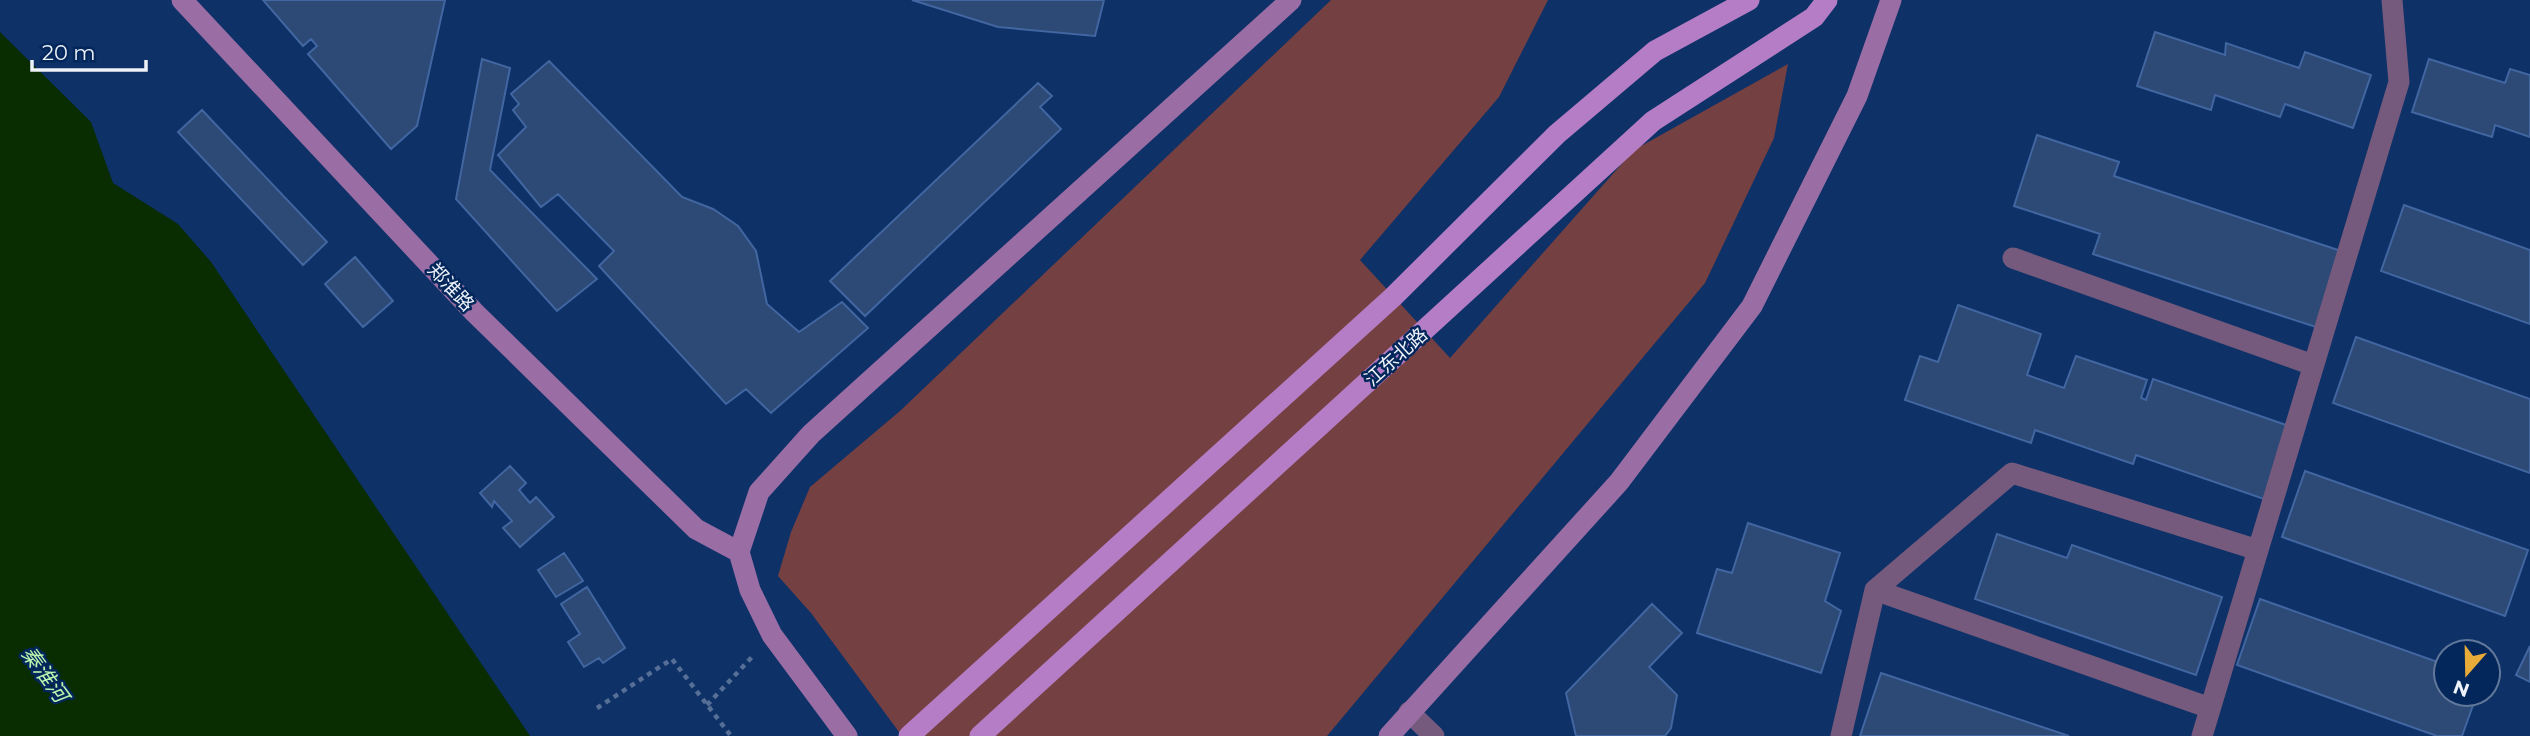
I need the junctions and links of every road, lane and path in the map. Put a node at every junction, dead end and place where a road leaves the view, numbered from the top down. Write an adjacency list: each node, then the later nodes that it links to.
1 (183, 0): 10 (main road, 郑淮路)
2 (1291, 0): 10 (main road)
3 (1749, 0): 19 (main road)
4 (1827, 0): 20 (main road, 江东北路)
5 (1891, 0): 16 (main road)
6 (2392, 0): 8 (street)
7 (2013, 258): 8 (street)
8 (2313, 365): 9 (street)
9 (2258, 550): 11 (street); 15 (street)
10 (739, 552): 12 (main road)
11 (1875, 590): 15 (street); 23 (street)
12 (772, 635): 13 (path); 18 (main road)
13 (708, 705): 14 (path); 17 (path)
14 (597, 708)
15 (2210, 708): 24 (street)
16 (1409, 712): 21 (main road); 22 (street)
17 (731, 736)
18 (847, 736)
19 (909, 736)
20 (980, 736)
21 (1389, 736)
22 (1434, 736)
23 (1841, 736)
24 (2202, 736)

